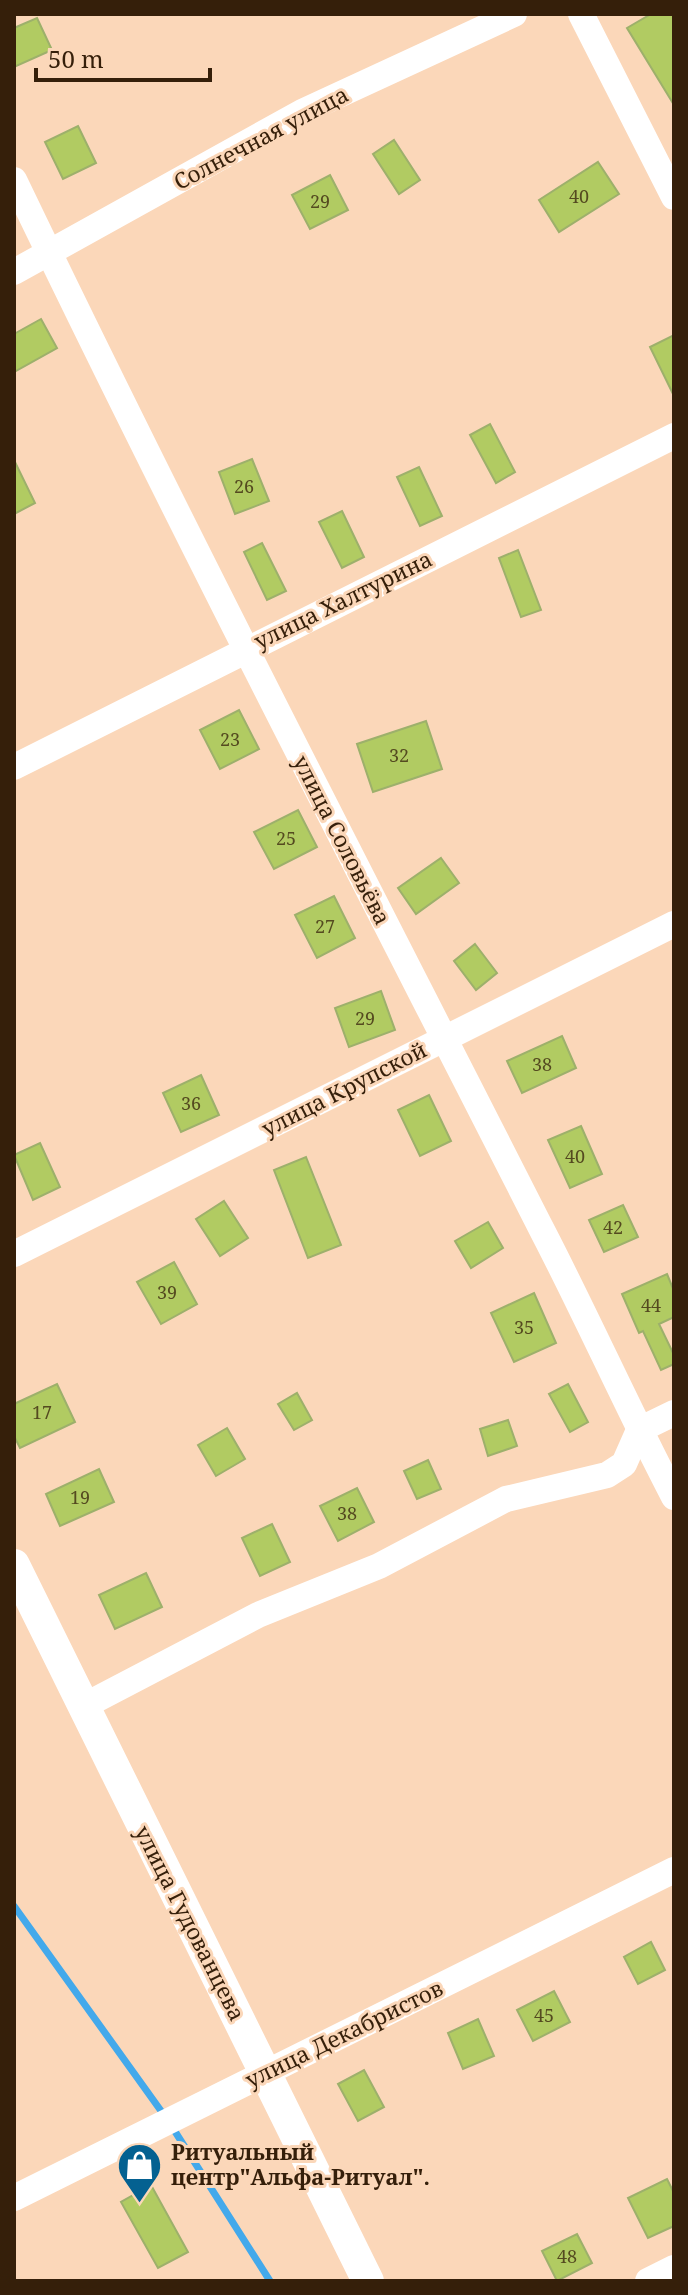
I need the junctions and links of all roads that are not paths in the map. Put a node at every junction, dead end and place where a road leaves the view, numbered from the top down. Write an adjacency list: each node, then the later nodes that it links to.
1 (514, 14): 5 (street, Солнечная улица)
2 (581, 14): 4 (street)
3 (14, 180): 5 (street, улица Соловьёва)
4 (674, 197)
5 (50, 254): 6 (street, Солнечная улица); 8 (street, улица Соловьёва)
6 (14, 272)
7 (674, 436): 8 (street, улица Халтурина)
8 (246, 649): 9 (street, улица Халтурина); 11 (street, улица Соловьёва)
9 (14, 767)
10 (674, 924): 11 (street, улица Крупской)
11 (443, 1040): 12 (street, улица Крупской); 14 (street, улица Соловьёва)
12 (14, 1254)
13 (674, 1413): 14 (street)
14 (639, 1430): 15 (street, улица Соловьёва); 17 (street)
15 (674, 1497)
16 (14, 1565): 17 (street, улица Гудованцева)
17 (82, 1707): 19 (street, улица Гудованцева)
18 (674, 1870): 19 (street, улица Декабристов)
19 (265, 2073): 20 (street, улица Декабристов); 22 (street, улица Гудованцева)
20 (14, 2198)
21 (674, 2268): 23 (street)
22 (368, 2281)
23 (648, 2281)

